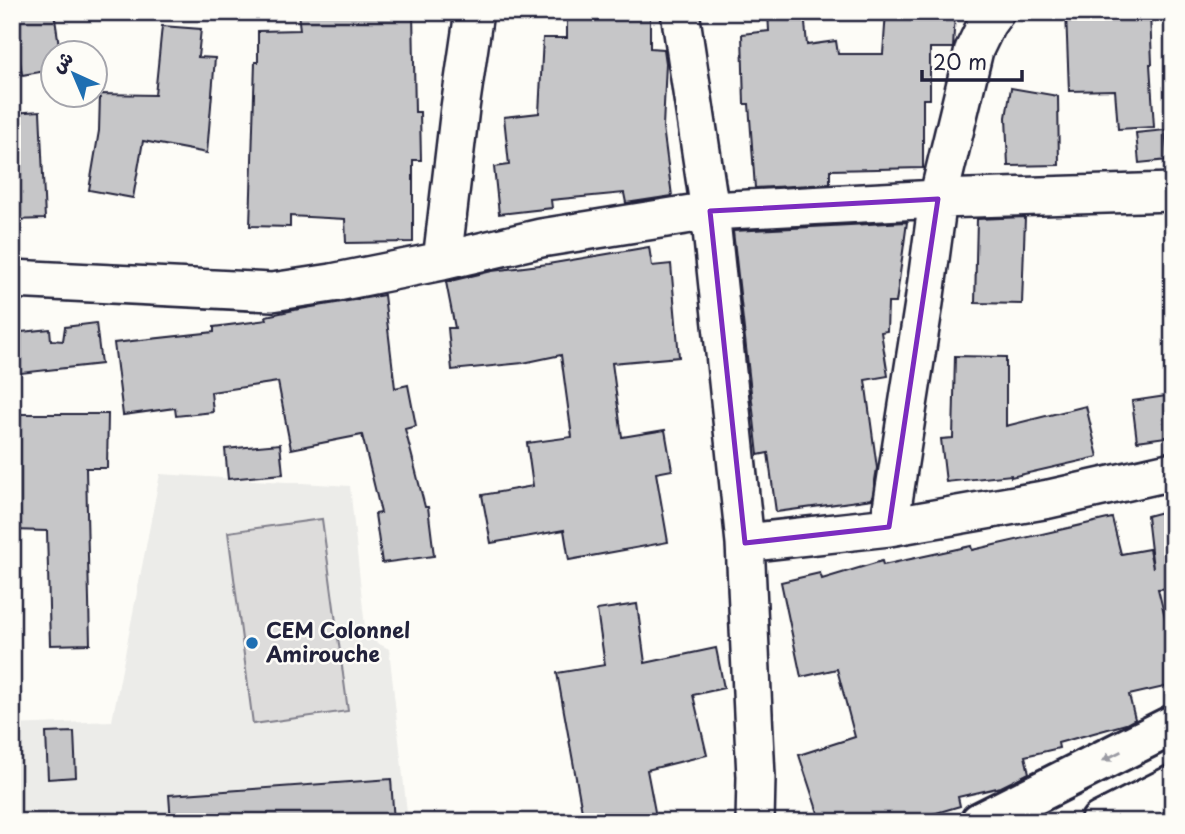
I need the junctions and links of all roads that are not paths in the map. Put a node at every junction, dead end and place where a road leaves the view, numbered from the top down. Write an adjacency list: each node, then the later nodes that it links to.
1 (474, 12): 7 (street)
2 (680, 12): 6 (street)
3 (995, 12): 5 (street)
4 (1173, 192): 5 (street)
5 (938, 199): 6 (street); 10 (street)
6 (710, 212): 7 (street); 11 (street)
7 (442, 261): 8 (street)
8 (12, 279)
9 (1173, 471): 10 (street)
10 (889, 527): 11 (street)
11 (746, 543): 14 (street)
12 (1173, 725): 15 (main road, one-way to 15)
13 (1173, 785): 16 (main road)
14 (755, 822)
15 (980, 822)
16 (1100, 822)

